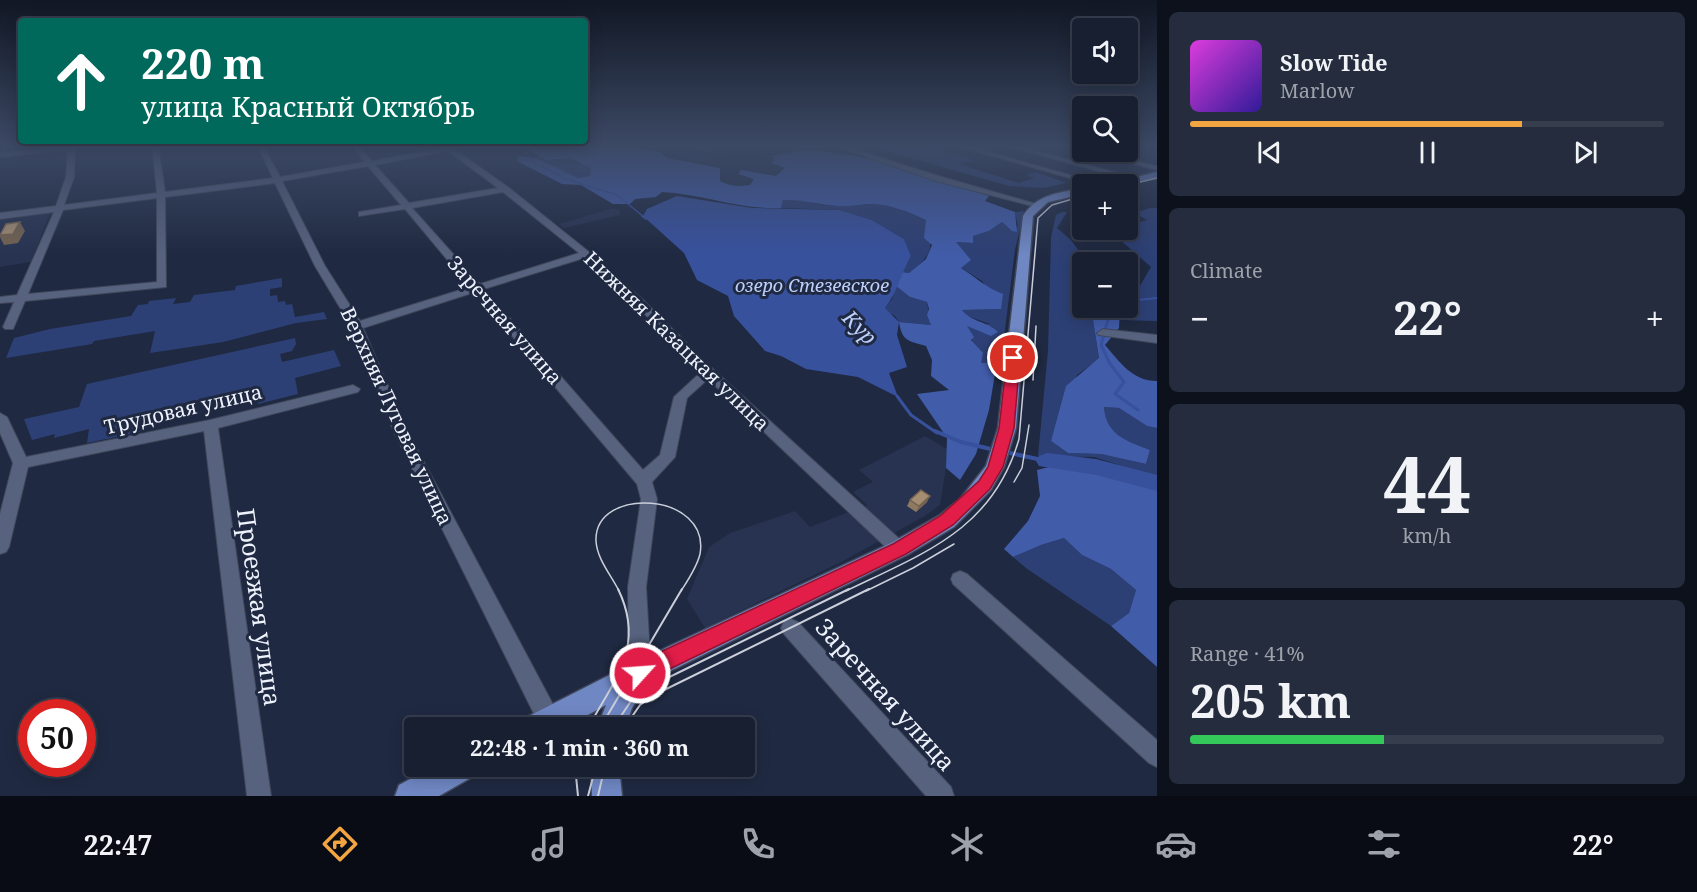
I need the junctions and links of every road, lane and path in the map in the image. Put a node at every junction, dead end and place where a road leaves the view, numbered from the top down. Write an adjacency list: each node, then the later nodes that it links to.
1 (68, 182): 13 (street)
2 (160, 182): 10 (street)
3 (260, 182): 10 (street)
4 (278, 182): 20 (street, Верхняя Луговая улица)
5 (387, 182): 12 (street, Заречная улица)
6 (496, 182): 8 (street, Нижняя Казацкая улица)
7 (951, 182): 11 (street)
8 (505, 189): 12 (street); 16 (street, Нижняя Казацкая улица)
9 (1072, 193): 11 (main road)
10 (161, 195): 13 (street); 18 (street)
11 (1036, 205): 31 (main road)
12 (407, 206): 14 (street); 17 (street, Заречная улица)
13 (58, 208): 15 (street); 18 (street)
14 (362, 214)
15 (0, 216)
16 (586, 254): 17 (street); 24 (street, Нижняя Казацкая улица)
17 (479, 289): 20 (street); 29 (street, Заречная улица)
18 (21, 298): 19 (street); 21 (street)
19 (0, 300)
20 (357, 326): 35 (street, Верхняя Луговая улица)
21 (9, 327)
22 (1103, 333): 23 (street)
23 (1157, 339)
24 (708, 372): 29 (street); 31 (street, Нижняя Казацкая улица)
25 (353, 389): 27 (street, Трудовая улица)
26 (0, 417): 28 (street)
27 (210, 424): 28 (street, Трудовая улица); 41 (street, Проезжая улица)
28 (21, 463): 30 (street)
29 (646, 490): 34 (street)
30 (0, 547)
31 (900, 549): 34 (main road)
32 (960, 579): 38 (street)
33 (791, 628): 44 (street, Заречная улица)
34 (640, 673): 36 (main road); 37 (main road)
35 (539, 717)
36 (555, 717)
37 (615, 717)
38 (1157, 755)
39 (444, 777): 42 (main road)
40 (606, 777): 43 (main road)
41 (259, 796)
42 (410, 796)
43 (607, 796)
44 (942, 796)

